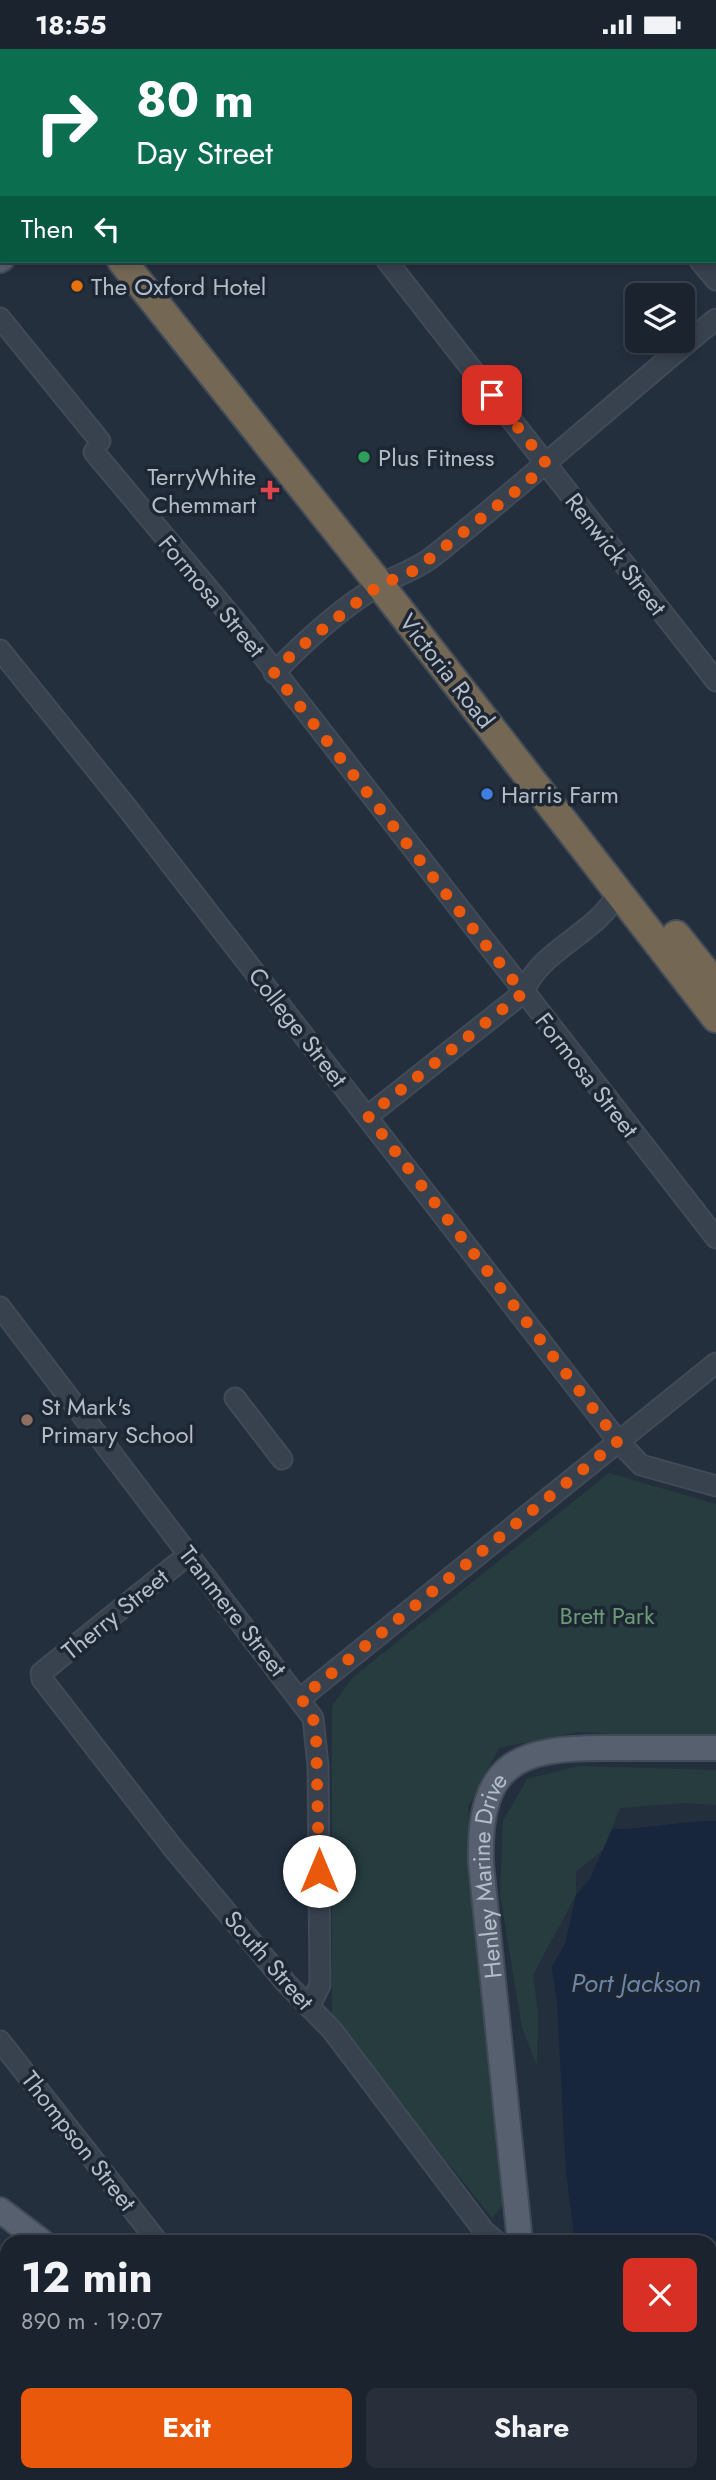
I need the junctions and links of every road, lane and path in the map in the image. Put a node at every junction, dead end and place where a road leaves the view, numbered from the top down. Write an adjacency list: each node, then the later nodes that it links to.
1 (124, 263): 9 (highway, Victoria Road)
2 (147, 263): 9 (highway, Victoria Road)
3 (389, 263): 8 (street, Renwick Street)
4 (702, 263): 5 (street)
5 (716, 280)
6 (0, 318): 11 (street, Formosa Street)
7 (716, 320): 8 (street)
8 (545, 462): 9 (street); 12 (street, Renwick Street)
9 (388, 581): 11 (street); 13 (highway, Victoria Road); 14 (highway, Victoria Road)
10 (0, 650): 17 (street, College Street)
11 (274, 673): 15 (street, Formosa Street)
12 (716, 681)
13 (619, 891): 15 (street); 16 (highway, Victoria Road)
14 (716, 985)
15 (523, 993): 17 (street); 18 (street, Formosa Street)
16 (716, 1018)
17 (368, 1116): 22 (street, College Street)
18 (716, 1238)
19 (0, 1307): 25 (street, Tranmere Street)
20 (716, 1363): 22 (street)
21 (235, 1398): 23 (street)
22 (618, 1441): 24 (street, College Street); 27 (street)
23 (282, 1459)
24 (716, 1486)
25 (188, 1555): 26 (street, Therry Street); 27 (street, Tranmere Street)
26 (41, 1676): 29 (street, South Street)
27 (301, 1698): 29 (street, Tranmere Street)
28 (716, 1748): 35 (main road, Henley Marine Drive)
29 (309, 2007): 34 (street, South Street)
30 (0, 2041): 33 (street, Thompson Street)
31 (0, 2210): 32 (main road)
32 (33, 2235)
33 (152, 2235)
34 (489, 2235)
35 (519, 2235)

